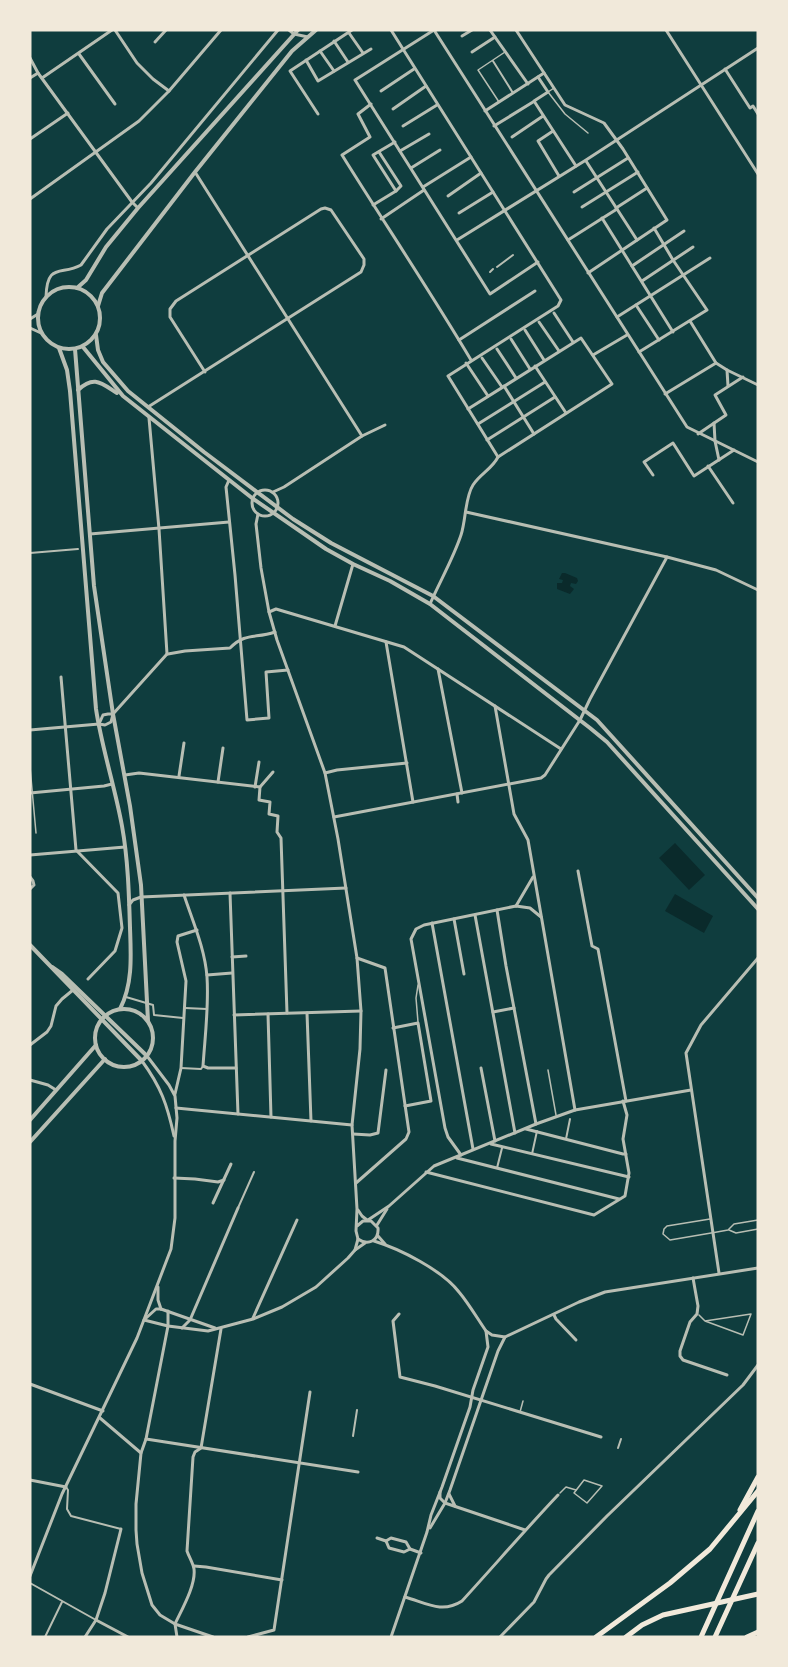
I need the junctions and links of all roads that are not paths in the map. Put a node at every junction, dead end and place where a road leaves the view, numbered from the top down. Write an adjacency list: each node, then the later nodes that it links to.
1 (113, 30): 27 (street); 44 (street)
2 (166, 30): 19 (street)
3 (220, 30): 44 (street)
4 (278, 30): 92 (street)
5 (289, 30): 14 (street)
6 (316, 30): 16 (street)
7 (391, 30): 23 (street)
8 (434, 30): 23 (street); 54 (street)
9 (472, 30): 15 (street)
10 (490, 30): 17 (street)
11 (516, 30): 36 (street)
12 (666, 30): 42 (street)
13 (350, 31): 18 (street); 26 (street)
14 (296, 32): 16 (street); 95 (street)
15 (462, 36)
16 (308, 37): 77 (street)
17 (495, 37): 24 (street); 25 (street)
18 (334, 41): 22 (street); 31 (street)
19 (155, 42)
20 (758, 48): 33 (street)
21 (370, 49): 26 (street)
22 (320, 51): 29 (street); 34 (street)
23 (403, 51): 32 (street); 51 (street)
24 (472, 52)
25 (506, 52): 30 (lane); 40 (street)
26 (363, 53): 31 (street)
27 (79, 54): 39 (street); 50 (street)
28 (30, 58): 35 (street)
29 (306, 60): 34 (street); 56 (street)
30 (493, 61): 47 (street); 49 (lane)
31 (348, 62): 34 (street)
32 (414, 69): 41 (street); 45 (street)
33 (725, 69): 42 (street); 57 (street)
34 (334, 70)
35 (38, 73): 38 (street); 39 (street)
36 (544, 73): 37 (street); 43 (street)
37 (538, 77): 40 (street); 46 (street)
38 (30, 78)
39 (42, 78): 55 (street)
40 (528, 84): 47 (street)
41 (426, 86): 52 (street); 53 (street)
42 (701, 86): 66 (street); 80 (street)
43 (554, 88): 46 (lane); 66 (street)
44 (169, 91): 70 (street)
45 (381, 91)
46 (548, 92): 48 (street); 62 (lane)
47 (513, 93): 49 (street)
48 (534, 101): 58 (street); 60 (street)
49 (499, 102): 54 (street)
50 (115, 104)
51 (371, 104): 67 (street); 93 (street)
52 (437, 105): 59 (street); 72 (street)
53 (393, 109)
54 (485, 111): 60 (street)
55 (68, 113): 65 (street); 70 (street)
56 (318, 114)
57 (758, 114)
58 (543, 116): 61 (street); 64 (street)
59 (403, 126)
60 (494, 126): 86 (street)
61 (553, 131): 75 (street); 81 (street)
62 (588, 133)
63 (429, 134): 69 (street)
64 (512, 137)
65 (30, 139)
66 (617, 140): 73 (street); 74 (street)
67 (395, 142): 69 (street); 71 (street)
68 (440, 150): 76 (street)
69 (400, 151): 76 (street)
70 (95, 152): 91 (street); 92 (street)
71 (379, 152): 85 (street); 85 (street)
72 (471, 157): 79 (street); 83 (street)
73 (628, 158): 78 (street); 82 (street)
74 (586, 160): 75 (street); 82 (street)
75 (576, 166): 81 (street)
76 (411, 168): 83 (street)
77 (195, 172): 110 (street); 124 (street)
78 (638, 172): 84 (street); 89 (street)
79 (481, 173): 87 (street); 90 (street)
80 (758, 174)
81 (559, 176): 86 (street)
82 (597, 178): 88 (street); 89 (street)
83 (424, 188): 100 (street); 103 (street)
84 (647, 188): 96 (street); 101 (street)
85 (396, 190): 93 (street)
86 (535, 191): 97 (street); 104 (street)
87 (493, 192): 97 (street); 98 (street)
88 (574, 192)
89 (606, 193): 94 (street); 96 (street)
90 (448, 196)
91 (30, 199)
92 (132, 202): 95 (street); 122 (street)
93 (373, 205): 100 (street)
94 (582, 207)
95 (138, 208): 119 (street)
96 (616, 208): 99 (street); 105 (street)
97 (505, 210): 103 (street); 113 (street)
98 (459, 213)
99 (602, 218): 104 (street); 108 (street)
100 (381, 219): 139 (street)
101 (654, 228): 105 (street); 106 (street)
102 (684, 231): 106 (street)
103 (456, 240): 113 (street)
104 (568, 240): 116 (street)
105 (637, 240): 108 (street)
106 (664, 244): 112 (street); 114 (street)
107 (693, 247): 112 (street)
108 (622, 249): 114 (street); 116 (street)
109 (513, 255): 115 (street)
110 (247, 256): 128 (street); 128 (street); 157 (street)
111 (710, 258): 117 (street)
112 (674, 260): 117 (street); 118 (street)
113 (538, 262): 150 (street)
114 (632, 266): 118 (street)
115 (493, 269)
116 (588, 273): 127 (street)
117 (684, 275): 121 (street); 130 (street)
118 (642, 280): 121 (street)
119 (77, 288): 122 (street); 124 (street)
120 (535, 291): 139 (street)
121 (651, 295): 123 (street); 134 (street)
122 (46, 297): 126 (street)
123 (636, 304): 127 (street); 140 (street)
124 (98, 306): 137 (street)
125 (554, 313): 141 (street)
126 (38, 314): 129 (street); 135 (street)
127 (616, 317): 136 (street)
128 (287, 318): 157 (street); 180 (street)
129 (30, 319)
130 (690, 321): 134 (street); 153 (street)
131 (540, 322): 146 (street)
132 (30, 328): 135 (street)
133 (525, 330): 151 (street)
134 (673, 332): 140 (street)
135 (41, 333): 143 (street)
136 (628, 334): 147 (street); 148 (street)
137 (96, 335): 142 (street); 170 (street)
138 (511, 339): 155 (street)
139 (459, 340): 150 (street)
140 (659, 340): 147 (street)
141 (573, 342): 146 (street); 148 (street)
142 (83, 347): 144 (street); 166 (street)
143 (59, 348): 144 (street); 221 (street)
144 (75, 349): 164 (street)
145 (497, 349): 159 (street)
146 (559, 351): 151 (street)
147 (639, 352): 165 (street)
148 (593, 355): 172 (street)
149 (482, 358): 163 (street)
150 (471, 360): 152 (street)
151 (544, 360): 154 (street)
152 (466, 363): 167 (street); 171 (street)
153 (716, 363): 156 (street); 165 (street)
154 (535, 366): 155 (street); 160 (street)
155 (530, 369): 159 (street)
156 (727, 370): 158 (street); 162 (street)
157 (205, 372): 170 (street)
158 (743, 377): 161 (street); 162 (street)
159 (516, 378): 163 (street)
160 (545, 382): 168 (street); 169 (street)
161 (758, 385)
162 (728, 386): 175 (street)
163 (503, 387): 167 (street); 169 (street)
164 (78, 390): 166 (street); 200 (street)
165 (665, 394): 179 (street)
166 (123, 396): 174 (street)
167 (488, 396): 171 (street)
168 (555, 397): 172 (street); 173 (street)
169 (514, 402): 173 (street); 176 (street)
170 (147, 408): 190 (street)
171 (468, 409): 176 (street)
172 (566, 413): 178 (street)
173 (523, 417): 178 (street); 181 (street)
174 (149, 418): 189 (street); 199 (street)
175 (714, 423): 179 (street); 182 (street)
176 (478, 424): 181 (street)
177 (385, 425): 180 (street)
178 (534, 434): 184 (street)
179 (698, 434): 182 (street)
180 (362, 436): 191 (street)
181 (487, 440): 184 (street)
182 (715, 441): 183 (street); 185 (street)
183 (734, 450): 185 (street); 186 (street)
184 (498, 457): 196 (street)
185 (719, 460): 187 (street)
186 (758, 462)
187 (708, 466): 188 (street); 193 (street)
188 (653, 475)
189 (229, 480): 192 (street); 198 (street)
190 (257, 492): 191 (street); 192 (street); 194 (street)
191 (273, 492): 194 (street)
192 (252, 498): 195 (street); 197 (street)
193 (734, 503)
194 (277, 507): 195 (street); 206 (street)
195 (273, 513): 197 (street); 204 (street)
196 (466, 513): 203 (street); 206 (street)
197 (258, 514): 208 (street)
198 (229, 522): 199 (street); 211 (street)
199 (159, 529): 200 (street); 213 (street)
200 (90, 534): 219 (street)
201 (78, 549): 202 (street)
202 (30, 553)
203 (667, 557): 205 (street); 218 (street)
204 (353, 564): 207 (street); 209 (street)
205 (758, 590)
206 (433, 596): 207 (street); 218 (street)
207 (430, 604): 220 (street)
208 (269, 612): 209 (street); 210 (street)
209 (335, 626): 212 (street)
210 (275, 632): 211 (street); 215 (street)
211 (240, 638): 213 (street); 215 (street)
212 (386, 642): 214 (street); 228 (street)
213 (167, 654): 219 (street)
214 (438, 669): 217 (street); 241 (street)
215 (288, 670): 231 (street)
216 (61, 676): 222 (street)
217 (495, 706): 226 (street); 236 (street)
218 (585, 711): 220 (street); 258 (street)
219 (113, 714): 221 (street); 221 (street); 232 (street)
220 (580, 720): 226 (street); 261 (street)
221 (99, 724): 222 (street); 235 (street)
222 (66, 728): 223 (street); 239 (street)
223 (30, 730)
224 (184, 742): 233 (street)
225 (223, 748): 234 (street)
226 (561, 749): 236 (street)
227 (259, 762): 237 (street)
228 (407, 763): 231 (street); 242 (street)
229 (30, 767): 240 (lane)
230 (273, 772): 238 (street)
231 (325, 773): 244 (street)
232 (125, 775): 233 (street); 257 (street)
233 (179, 777): 234 (street)
234 (218, 782): 237 (street)
235 (112, 784): 239 (street); 246 (street)
236 (508, 785): 241 (street); 250 (street)
237 (255, 787): 238 (street)
238 (260, 787): 254 (street)
239 (70, 789): 240 (street); 247 (street)
240 (31, 793): 245 (lane)
241 (460, 794): 242 (street); 243 (street)
242 (413, 802): 244 (street)
243 (458, 802)
244 (334, 817): 252 (street)
245 (36, 833)
246 (125, 847): 247 (street); 259 (street)
247 (76, 850): 248 (street); 268 (street)
248 (30, 855)
249 (578, 871): 315 (street)
250 (534, 875): 260 (street); 264 (street)
251 (30, 877): 253 (street)
252 (346, 888): 254 (street); 273 (street)
253 (30, 889)
254 (283, 891): 255 (street); 291 (street)
255 (230, 893): 256 (street); 272 (street)
256 (184, 896): 257 (street); 267 (street)
257 (141, 897): 259 (street); 283 (street)
258 (758, 898)
259 (129, 905): 269 (street)
260 (516, 906): 262 (street); 264 (street)
261 (758, 909)
262 (497, 910): 263 (street); 285 (street)
263 (475, 915): 265 (street); 290 (street)
264 (542, 918): 318 (street)
265 (454, 919): 266 (street); 277 (street)
266 (432, 923): 280 (street); 337 (street)
267 (197, 930): 278 (street); 284 (street)
268 (121, 932): 269 (street); 279 (street)
269 (131, 935): 282 (street)
270 (30, 945): 275 (street)
271 (246, 956): 272 (street)
272 (232, 957): 276 (street)
273 (357, 958): 288 (street); 299 (street)
274 (758, 958): 313 (street)
275 (52, 967): 281 (street); 294 (street)
276 (233, 973): 278 (street); 293 (street)
277 (464, 974)
278 (207, 975): 287 (street)
279 (88, 979)
280 (419, 981): 298 (lane); 340 (street)
281 (72, 990): 296 (street); 300 (street)
282 (126, 997): 283 (street); 286 (street)
283 (147, 1004): 295 (street); 297 (street)
284 (184, 1008): 287 (street); 295 (street)
285 (514, 1008): 290 (street); 325 (street)
286 (120, 1009): 294 (street); 297 (street)
287 (207, 1009): 305 (street)
288 (361, 1011): 289 (street); 326 (street)
289 (307, 1012): 291 (street); 324 (street)
290 (493, 1012): 329 (street)
291 (287, 1013): 292 (street)
292 (268, 1014): 293 (street); 321 (street)
293 (234, 1015): 307 (street)
294 (106, 1016): 296 (street); 302 (street)
295 (183, 1018): 306 (street)
296 (102, 1020): 301 (street); 304 (street)
297 (148, 1021): 302 (street)
298 (418, 1023): 299 (street); 316 (street)
299 (393, 1028): 316 (street)
300 (30, 1045)
301 (96, 1045): 303 (street); 312 (street)
302 (147, 1056): 304 (street); 314 (street)
303 (105, 1059): 304 (street); 334 (street)
304 (142, 1061): 332 (street)
305 (203, 1066): 306 (street); 307 (street)
306 (181, 1068): 314 (street)
307 (236, 1068): 319 (street)
308 (480, 1068): 333 (street)
309 (386, 1070): 330 (street)
310 (548, 1070): 320 (lane)
311 (30, 1080): 312 (street)
312 (56, 1090): 323 (street)
313 (691, 1090): 315 (street); 357 (street)
314 (175, 1096): 317 (street)
315 (624, 1101): 318 (street); 339 (street)
316 (405, 1106): 349 (street)
317 (176, 1108): 319 (street); 332 (street)
318 (575, 1110): 320 (street)
319 (238, 1114): 321 (street)
320 (556, 1116): 325 (street)
321 (271, 1117): 324 (street)
322 (570, 1119): 331 (street)
323 (30, 1120)
324 (311, 1121): 326 (street)
325 (536, 1124): 327 (street)
326 (352, 1125): 330 (street)
327 (526, 1129): 328 (street); 329 (street)
328 (537, 1131): 331 (street); 338 (street)
329 (515, 1133): 333 (street)
330 (353, 1134): 349 (street)
331 (566, 1139): 339 (street)
332 (175, 1141): 346 (street)
333 (495, 1141): 335 (street)
334 (30, 1142)
335 (490, 1143): 336 (street); 337 (street)
336 (502, 1146): 338 (street); 343 (street)
337 (474, 1150): 340 (street)
338 (532, 1154): 347 (street)
339 (626, 1154): 347 (street)
340 (461, 1155): 341 (street)
341 (455, 1157): 343 (street); 345 (street)
342 (231, 1164): 348 (street)
343 (497, 1168): 350 (street)
344 (255, 1172): 355 (street)
345 (426, 1172): 353 (street); 354 (street)
346 (174, 1178): 348 (street); 375 (street)
347 (629, 1178): 351 (street)
348 (224, 1180): 352 (street)
349 (356, 1183): 356 (street)
350 (612, 1197): 351 (street); 353 (street)
351 (620, 1199): 353 (street)
352 (213, 1203)
353 (614, 1203)
354 (389, 1206): 359 (street); 361 (street)
355 (238, 1208): 383 (street)
356 (357, 1209): 359 (street); 362 (street)
357 (711, 1218): 365 (street); 365 (lane)
358 (297, 1220): 381 (street)
359 (367, 1220): 361 (street); 362 (street)
360 (758, 1220): 363 (lane)
361 (376, 1225): 366 (street)
362 (357, 1226): 367 (street)
363 (728, 1230): 364 (lane); 365 (lane)
364 (758, 1230)
365 (713, 1233): 373 (street)
366 (378, 1236): 368 (street); 370 (street)
367 (358, 1239): 369 (street); 371 (street)
368 (373, 1241): 369 (street); 370 (street)
369 (365, 1242): 371 (street)
370 (385, 1244): 388 (street)
371 (355, 1250): 381 (street)
372 (758, 1268): 373 (street)
373 (719, 1273): 374 (street)
374 (693, 1278): 379 (street); 380 (street)
375 (158, 1285): 376 (street); 382 (street)
376 (161, 1309): 377 (street); 382 (street)
377 (168, 1311): 383 (street); 385 (street)
378 (399, 1314): 395 (street)
379 (697, 1314): 384 (lane); 392 (street)
380 (554, 1315): 389 (street); 390 (street)
381 (253, 1319): 387 (street)
382 (144, 1320): 385 (street); 398 (street)
383 (190, 1320): 386 (street); 387 (street)
384 (705, 1321): 384 (lane)
385 (168, 1326): 386 (street); 404 (street)
386 (182, 1328): 387 (street)
387 (219, 1329): 406 (street)
388 (486, 1331): 389 (street); 395 (street)
389 (505, 1337): 396 (street)
390 (576, 1340)
391 (758, 1365): 448 (street)
392 (727, 1374)
393 (30, 1384): 398 (street)
394 (310, 1392): 409 (street)
395 (471, 1398): 396 (street); 415 (street)
396 (481, 1401): 400 (street); 417 (street)
397 (523, 1401): 400 (lane)
398 (103, 1410): 401 (street)
399 (357, 1410): 402 (street)
400 (520, 1413): 403 (street)
401 (100, 1418): 408 (street); 413 (street)
402 (353, 1436)
403 (601, 1437)
404 (146, 1439): 406 (street); 408 (street)
405 (621, 1439): 407 (street)
406 (201, 1448): 409 (street); 431 (street)
407 (618, 1448)
408 (141, 1453): 439 (street)
409 (300, 1463): 410 (street); 433 (street)
410 (358, 1472)
411 (758, 1477): 422 (highway)
412 (30, 1480): 413 (street)
413 (66, 1486): 423 (street); 432 (street)
414 (576, 1490): 414 (lane); 418 (lane)
415 (440, 1491): 419 (street); 425 (street)
416 (758, 1491): 422 (highway)
417 (449, 1492): 419 (street); 420 (street)
418 (558, 1495): 424 (street)
419 (445, 1503): 420 (street); 425 (street)
420 (455, 1506): 424 (street)
421 (758, 1511): 451 (highway)
422 (732, 1524): 449 (highway)
423 (121, 1529): 438 (street)
424 (525, 1530): 436 (street)
425 (428, 1532): 430 (street)
426 (377, 1538): 427 (street)
427 (386, 1541): 429 (street); 429 (street)
428 (758, 1543): 452 (highway)
429 (410, 1549): 430 (street)
430 (421, 1553): 436 (street)
431 (194, 1566): 433 (street); 439 (street)
432 (30, 1576)
433 (282, 1580): 446 (street)
434 (30, 1583): 437 (street)
435 (758, 1594): 450 (highway)
436 (405, 1597): 447 (street)
437 (62, 1601): 438 (street); 441 (street)
438 (96, 1620): 442 (street); 443 (street)
439 (175, 1624): 444 (street); 445 (street)
440 (758, 1632): 453 (highway)
441 (45, 1637)
442 (85, 1637)
443 (128, 1637)
444 (177, 1637)
445 (213, 1637)
446 (248, 1637)
447 (391, 1637)
448 (500, 1637)
449 (597, 1637)
450 (626, 1637)
451 (700, 1637)
452 (715, 1637)
453 (747, 1637)

